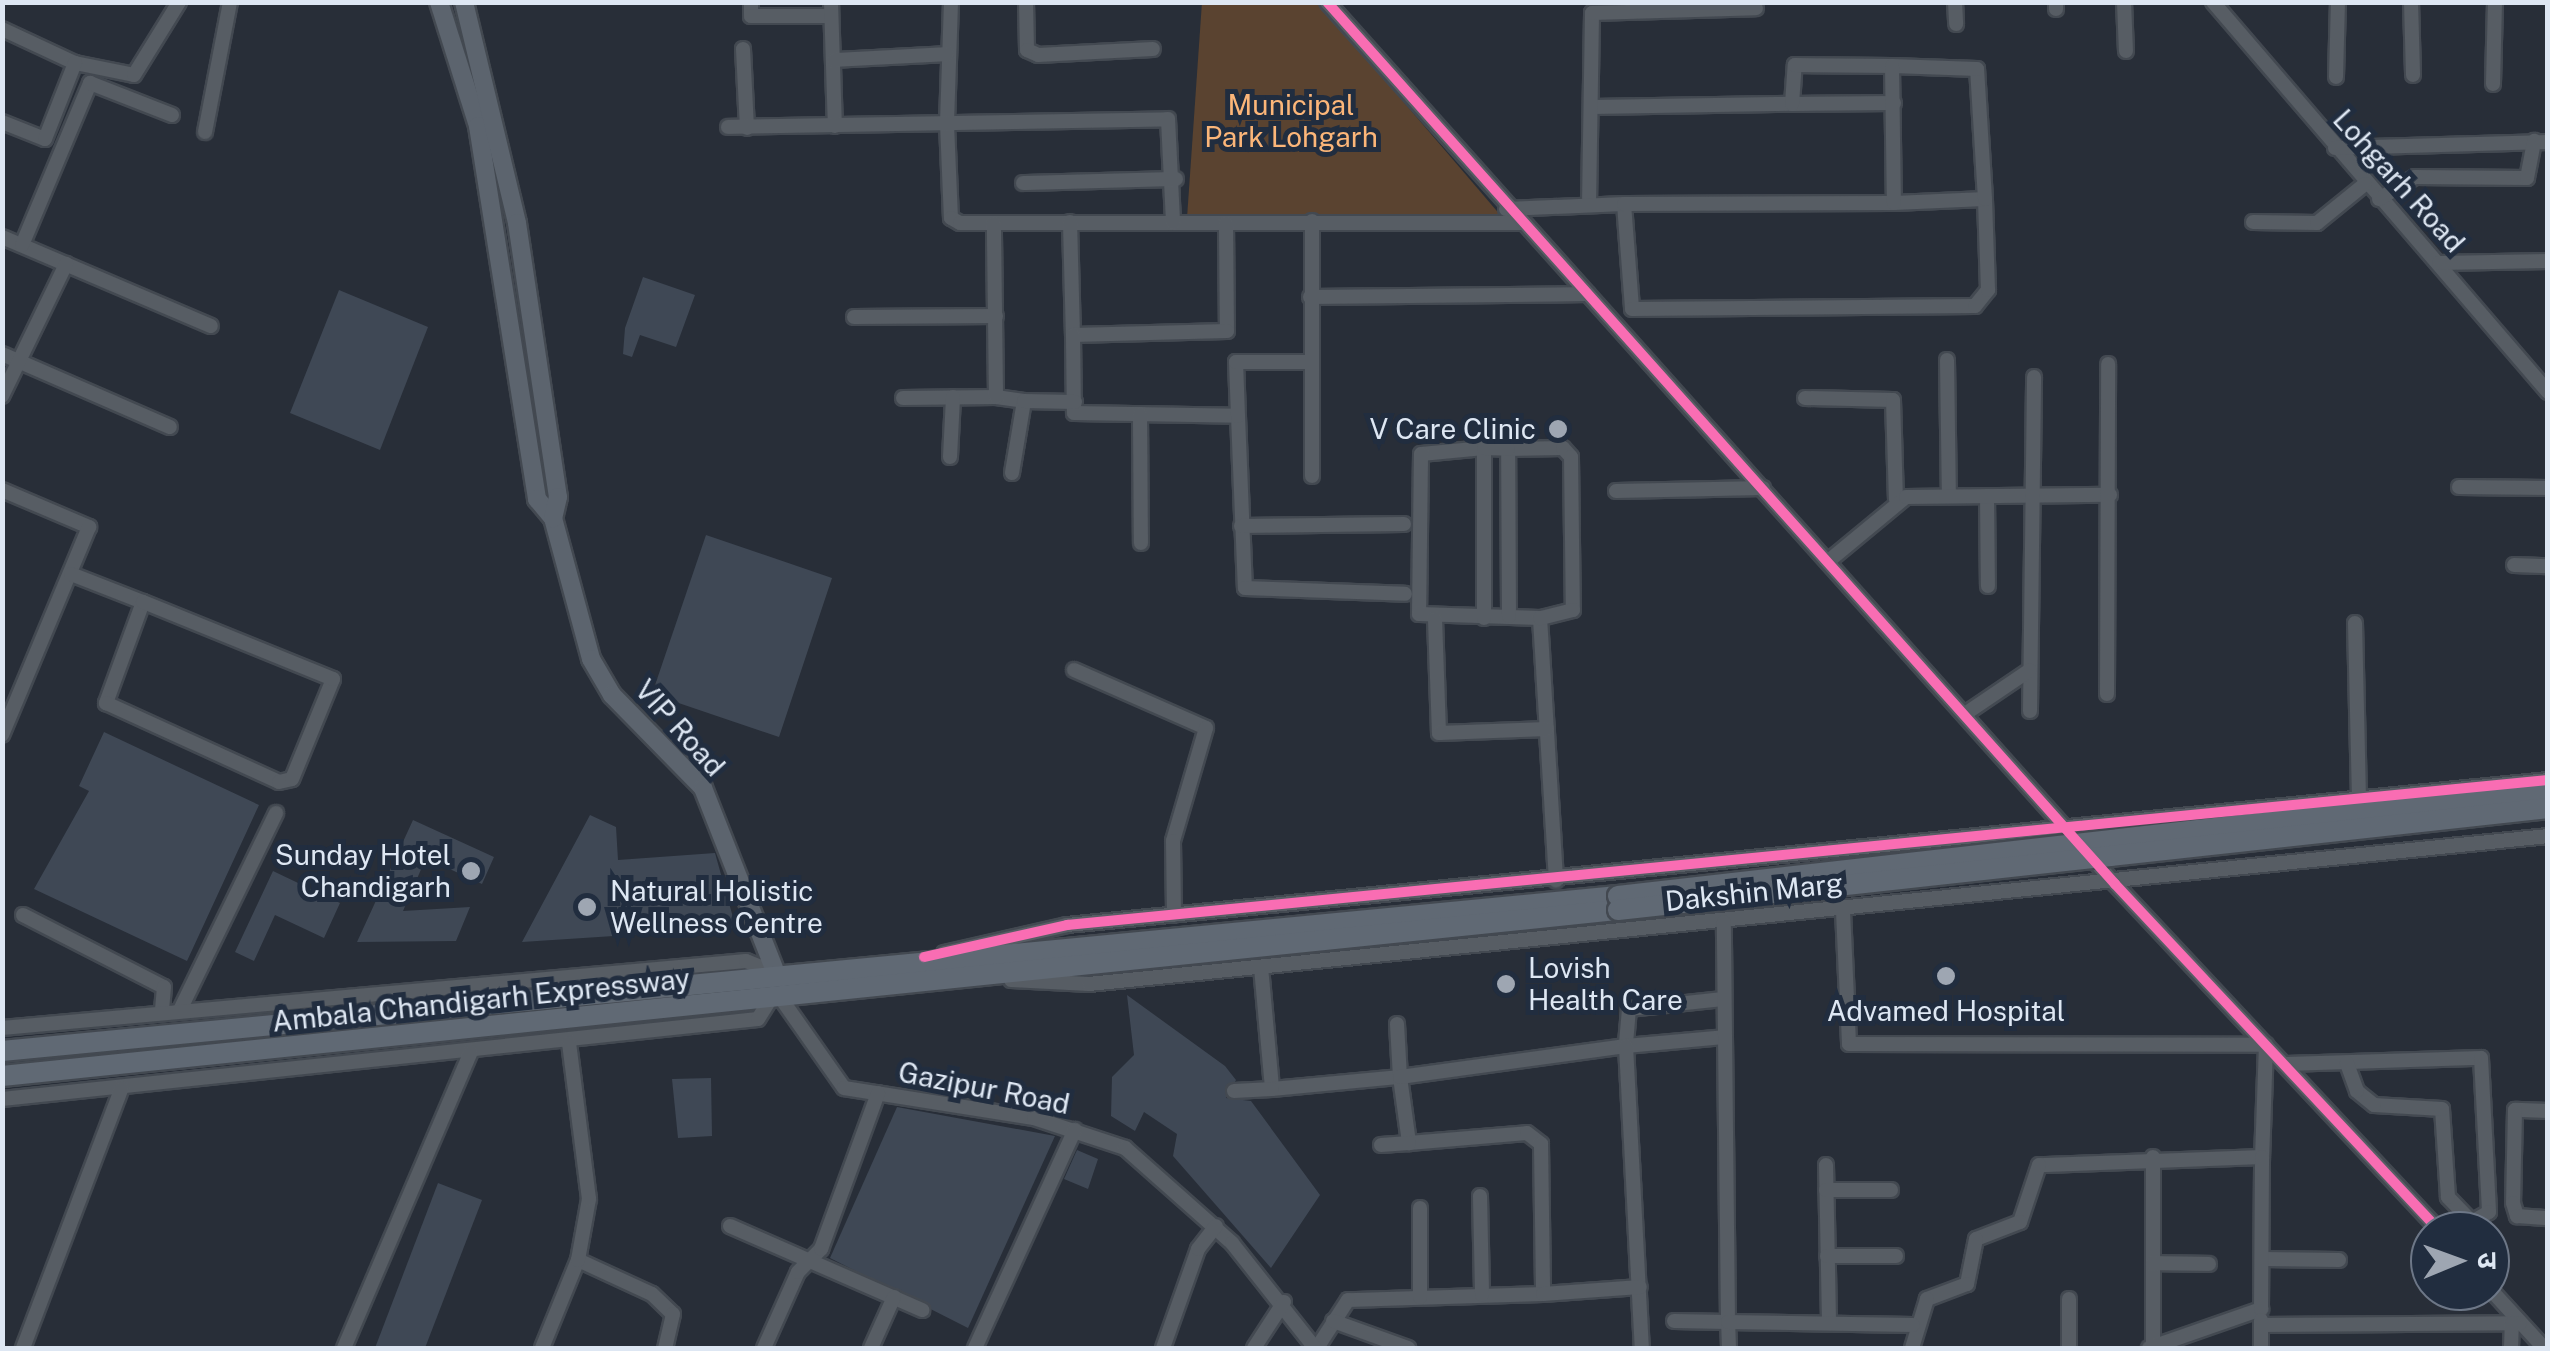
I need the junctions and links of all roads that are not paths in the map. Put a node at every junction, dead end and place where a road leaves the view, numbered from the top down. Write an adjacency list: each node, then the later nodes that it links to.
1 (179, 2): 24 (street)
2 (230, 2): 38 (street)
3 (439, 2): 99 (main road)
4 (464, 2): 99 (main road)
5 (751, 2): 16 (street)
6 (952, 2): 22 (street)
7 (1026, 2): 20 (street)
8 (1327, 2): 49 (street)
9 (1955, 2): 17 (street)
10 (2124, 2): 21 (street)
11 (2213, 2): 40 (street, Lohgarh Road)
12 (2338, 2): 27 (street)
13 (2411, 2): 26 (street)
14 (2495, 2): 28 (street)
15 (1756, 8): 31 (street)
16 (830, 9): 23 (street)
17 (1956, 24)
18 (2, 29): 24 (street)
19 (743, 48): 37 (street)
20 (1152, 49)
21 (2126, 51)
22 (947, 54): 23 (street); 34 (street)
23 (834, 60): 35 (street)
24 (76, 63): 33 (street)
25 (1892, 66): 29 (street); 30 (street); 44 (street)
26 (2413, 75)
27 (2336, 77)
28 (2493, 84)
29 (1894, 103): 30 (street); 46 (street)
30 (1792, 104): 31 (street)
31 (1592, 107): 48 (street)
32 (172, 116): 58 (street)
33 (2, 122)
34 (947, 124): 35 (street); 41 (street); 53 (street)
35 (835, 126): 37 (street)
36 (728, 127): 37 (street)
37 (747, 128)
38 (205, 132)
39 (2541, 142): 40 (street); 45 (street)
40 (2335, 148): 43 (street, Lohgarh Road)
41 (1176, 180): 42 (street); 55 (street)
42 (1023, 182)
43 (2365, 184): 45 (street, Lohgarh Road); 52 (street)
44 (1985, 199): 46 (street); 47 (street)
45 (2378, 199): 60 (street, Lohgarh Road)
46 (1894, 202): 47 (street)
47 (1624, 204): 48 (street)
48 (1589, 205): 49 (street)
49 (1506, 209): 56 (street)
50 (1312, 221): 54 (street); 56 (street); 63 (street)
51 (1070, 222): 53 (street); 55 (street); 67 (street)
52 (2253, 222)
53 (994, 223): 64 (street)
54 (1226, 223): 55 (street); 67 (street)
55 (1174, 224)
56 (1520, 224): 62 (street)
57 (2, 237): 58 (street)
58 (22, 245): 61 (street)
59 (2548, 261): 60 (street)
60 (2439, 263): 73 (street, Lohgarh Road)
61 (66, 264): 66 (street); 68 (street)
62 (1588, 294): 63 (street); 90 (street)
63 (1310, 297): 70 (street)
64 (996, 316): 65 (street); 76 (street)
65 (854, 317)
66 (210, 326)
67 (1073, 335): 80 (street)
68 (10, 357): 74 (street); 83 (street)
69 (1948, 360): 95 (street)
70 (1311, 362): 82 (street); 88 (street)
71 (2108, 364): 97 (street)
72 (2034, 376): 94 (street)
73 (2548, 392)
74 (2, 396)
75 (953, 396): 76 (street); 77 (street); 86 (street)
76 (996, 397): 79 (street)
77 (903, 398)
78 (1806, 398): 98 (street)
79 (1024, 400): 80 (street); 87 (street)
80 (1075, 402): 81 (street)
81 (1140, 414): 82 (street); 102 (street)
82 (1238, 416): 101 (street)
83 (170, 427)
84 (1484, 448): 85 (street); 111 (street); 113 (street)
85 (1508, 448): 110 (street); 112 (street)
86 (950, 457)
87 (1012, 474)
88 (1312, 476)
89 (2459, 487): 91 (street)
90 (1763, 488): 93 (street); 103 (street)
91 (2548, 488)
92 (2, 490): 106 (street)
93 (1616, 491)
94 (2036, 495): 96 (street); 97 (street); 116 (street)
95 (1949, 496): 96 (street); 98 (street)
96 (1987, 496): 107 (street)
97 (2110, 496): 117 (street)
98 (1896, 499): 103 (street)
99 (553, 518): 138 (main road, VIP Road)
100 (1404, 524): 101 (street)
101 (1241, 526): 108 (street)
102 (1141, 544)
103 (1831, 559): 119 (street)
104 (2514, 566): 105 (street)
105 (2548, 566)
106 (71, 574): 109 (street); 121 (street)
107 (1988, 586)
108 (1405, 594)
109 (143, 602): 109 (street)
110 (1508, 616): 111 (street); 112 (street)
111 (1484, 618): 113 (street)
112 (1540, 618): 120 (street)
113 (1435, 619): 120 (street)
114 (2355, 623): 124 (street)
115 (1074, 670): 133 (street)
116 (2030, 670): 118 (street); 119 (street)
117 (2106, 694)
118 (2030, 711)
119 (1965, 714): 127 (street)
120 (1547, 729): 129 (street)
121 (2, 735)
122 (2548, 780): 124 (street)
123 (2548, 790): 131 (highway, Dakshin Marg, bridge)
124 (2359, 800): 127 (street)
125 (2548, 808): 131 (highway, bridge)
126 (276, 813): 142 (street)
127 (2072, 830): 129 (street); 130 (street)
128 (2548, 836): 130 (street, Dakshin Marg)
129 (1556, 881): 133 (street)
130 (2115, 884): 132 (street, Dakshin Marg); 148 (street)
131 (1618, 903): 136 (highway, Dakshin Marg); 139 (highway, Ambala Chandigarh Expressway)
132 (1842, 910): 135 (street, Dakshin Marg); 148 (street)
133 (1174, 915): 136 (street)
134 (24, 916): 143 (street)
135 (1724, 922): 137 (street, Dakshin Marg); 141 (street)
136 (924, 957): 138 (highway, Ambala Chandigarh Expressway)
137 (1260, 968): 139 (street, Dakshin Marg); 157 (street)
138 (776, 973): 142 (street); 150 (highway, Ambala Chandigarh Expressway)
139 (964, 978): 140 (highway, Ambala Chandigarh Expressway)
140 (775, 997): 147 (street); 154 (highway, Ambala Chandigarh Expressway); 159 (street, Gazipur Road)
141 (1723, 999): 146 (street); 149 (street)
142 (181, 1008): 143 (street)
143 (162, 1011): 145 (street)
144 (1397, 1024): 155 (street)
145 (2, 1028)
146 (1724, 1037): 149 (street); 198 (street)
147 (568, 1043): 151 (street); 181 (street)
148 (2266, 1045): 153 (street); 166 (street)
149 (1626, 1046): 155 (street); 186 (street)
150 (2, 1051)
151 (471, 1052): 156 (street); 205 (street)
152 (2346, 1063): 153 (street); 173 (street); 174 (street)
153 (2286, 1064): 172 (street)
154 (2, 1076)
155 (1400, 1076): 157 (street); 163 (street)
156 (122, 1088): 160 (street); 204 (street)
157 (1272, 1089): 158 (street)
158 (1234, 1091)
159 (878, 1093): 162 (street, Gazipur Road); 182 (street)
160 (2, 1099)
161 (2548, 1110): 175 (street)
162 (1075, 1130): 177 (street, Gazipur Road); 210 (street)
163 (1409, 1142): 164 (street); 187 (street)
164 (1382, 1145)
165 (2153, 1157): 166 (street); 184 (street); 201 (street)
166 (2262, 1157): 180 (street)
167 (1826, 1165): 168 (street)
168 (1826, 1190): 169 (street); 178 (street)
169 (1891, 1190)
170 (1480, 1196): 188 (street)
171 (1420, 1208): 190 (street)
172 (2422, 1211)
173 (2457, 1211)
174 (2489, 1211)
175 (2548, 1218)
176 (730, 1226): 182 (street)
177 (1216, 1226): 192 (street, Gazipur Road); 211 (street)
178 (1828, 1256): 179 (street); 199 (street)
179 (1896, 1256)
180 (2263, 1259): 183 (street); 193 (street)
181 (578, 1260): 206 (street); 207 (street)
182 (810, 1260): 189 (street); 208 (street)
183 (2338, 1260)
184 (2153, 1263): 185 (street); 219 (street)
185 (2209, 1264)
186 (1640, 1287): 187 (street); 215 (street)
187 (1543, 1294): 188 (street)
188 (1482, 1295): 190 (street)
189 (894, 1297): 194 (street); 209 (street)
190 (1420, 1297): 196 (street)
191 (2069, 1299): 218 (street)
192 (1284, 1302): 212 (street); 213 (street, Gazipur Road)
193 (2261, 1309): 202 (street); 203 (street)
194 (922, 1310)
195 (2507, 1311): 200 (street)
196 (1333, 1321): 213 (street); 214 (street)
197 (1674, 1321): 198 (street)
198 (1728, 1322): 199 (street); 216 (street)
199 (1828, 1322): 201 (street)
200 (2516, 1323): 202 (street); 222 (street); 223 (street)
201 (1913, 1324): 217 (street)
202 (2261, 1325): 221 (street)
203 (2203, 1329): 219 (street); 220 (street)
204 (22, 1348)
205 (344, 1348)
206 (542, 1348)
207 (665, 1348)
208 (764, 1348)
209 (871, 1348)
210 (975, 1348)
211 (1163, 1348)
212 (1254, 1348)
213 (1316, 1348)
214 (1408, 1348)
215 (1642, 1348)
216 (1728, 1348)
217 (1912, 1348)
218 (2069, 1348)
219 (2151, 1348)
220 (2202, 1348)
221 (2261, 1348)
222 (2511, 1348)
223 (2544, 1348)

